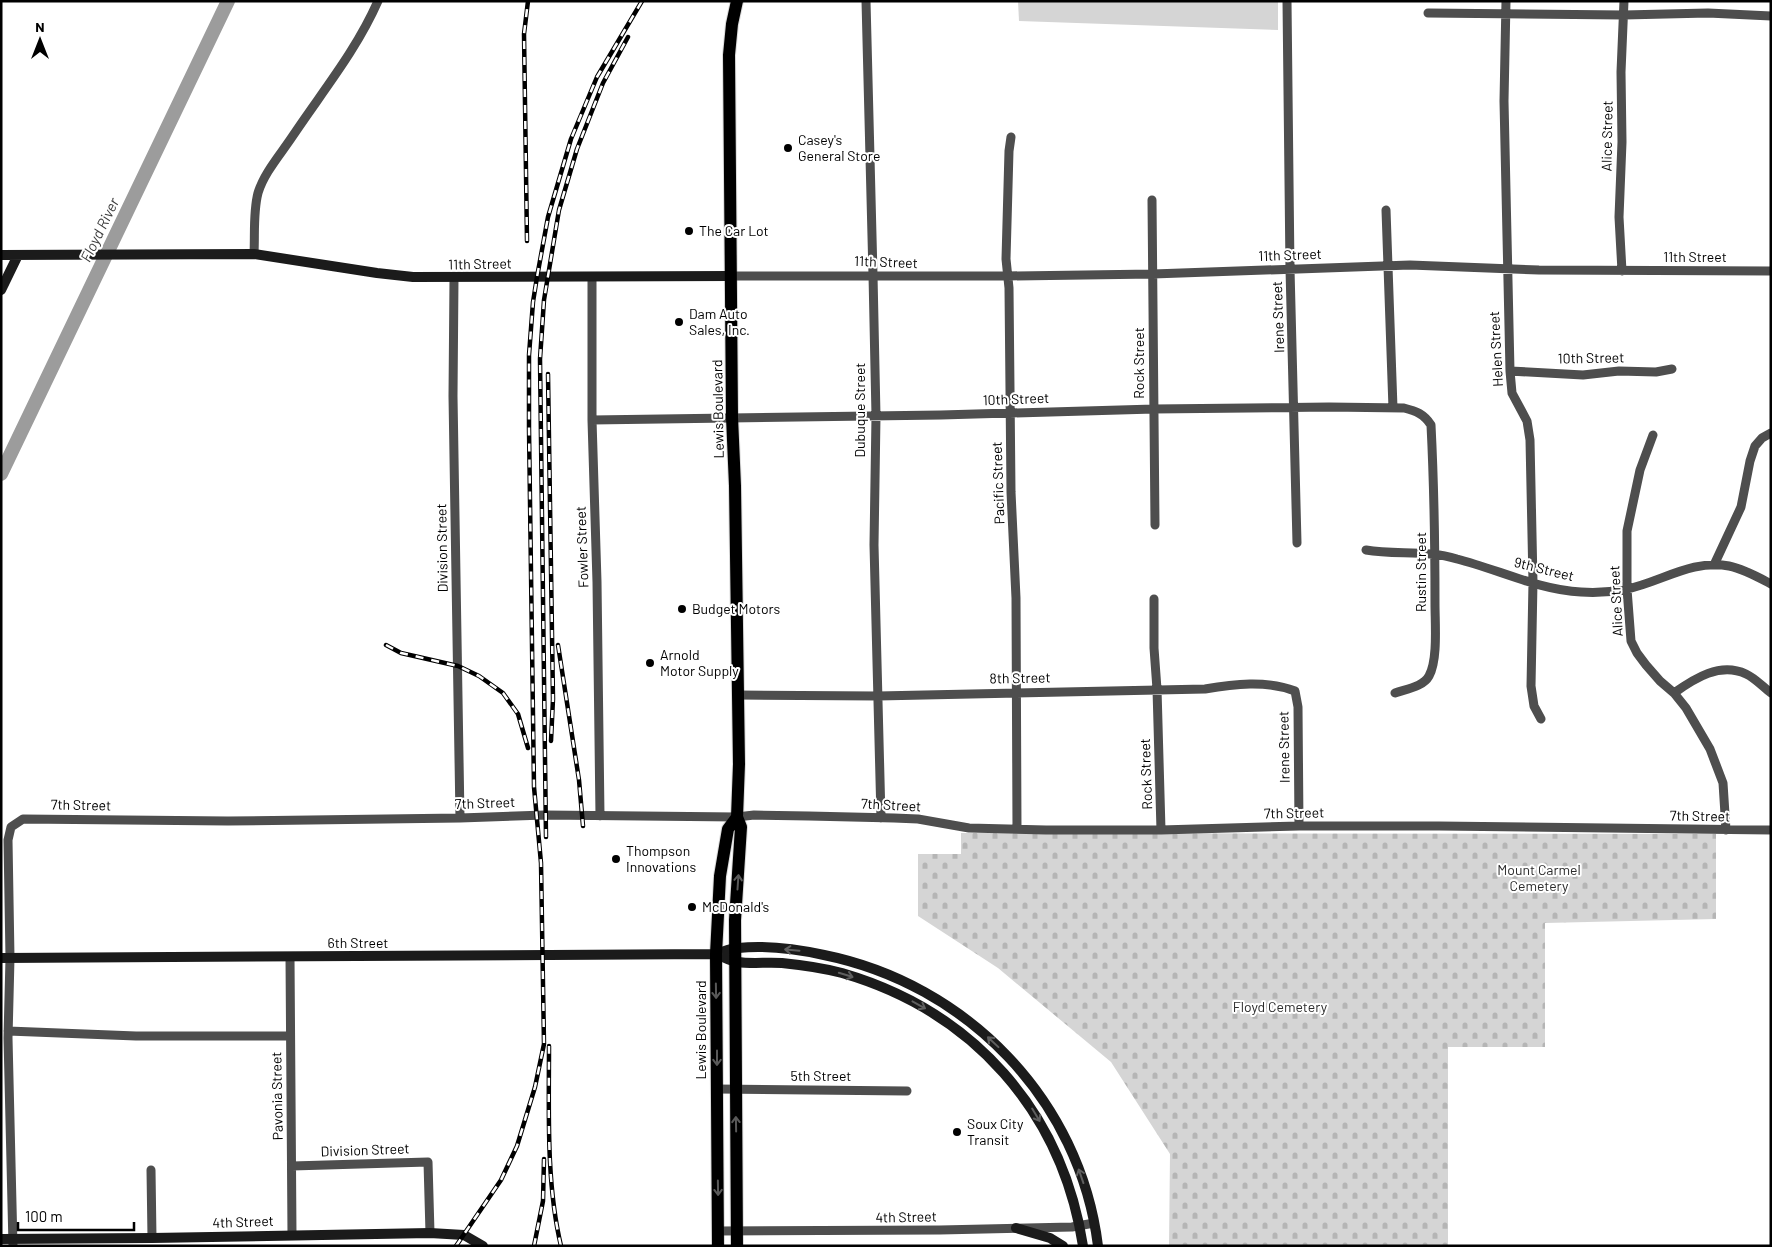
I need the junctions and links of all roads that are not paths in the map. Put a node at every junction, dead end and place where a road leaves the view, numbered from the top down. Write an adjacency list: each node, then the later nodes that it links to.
1 (378, 1): 14 (street)
2 (737, 1): 25 (main road, Lewis Boulevard)
3 (866, 1): 23 (street, Dubuque Street)
4 (1287, 1): 18 (street, Irene Street)
5 (1506, 1): 8 (street, Helen Street)
6 (1624, 1): 9 (street, Alice Street)
7 (1428, 13): 8 (street)
8 (1505, 15): 9 (street); 19 (street, Helen Street)
9 (1624, 15): 10 (street); 20 (street, Alice Street)
10 (1771, 16)
11 (1011, 136): 26 (street, Pacific Street)
12 (1152, 200): 22 (street, Rock Street)
13 (1386, 210): 17 (street)
14 (254, 254): 16 (main road, 11th Street); 27 (main road, 11th Street)
15 (1, 255): 16 (main road, 11th Street)
16 (18, 255): 28 (main road)
17 (1389, 266): 18 (street, 11th Street); 19 (street, 11th Street); 32 (street)
18 (1290, 269): 22 (street, 11th Street); 31 (street, Irene Street)
19 (1507, 269): 20 (street, 11th Street); 30 (street, Helen Street)
20 (1622, 271): 21 (street, 11th Street)
21 (1771, 271)
22 (1153, 274): 26 (street, 11th Street); 33 (street, Rock Street)
23 (873, 275): 25 (street, 11th Street); 26 (street, 11th Street); 35 (street, Dubuque Street)
24 (592, 276): 25 (main road, 11th Street); 27 (main road, 11th Street); 37 (street, Fowler Street)
25 (731, 276): 36 (main road, Lewis Boulevard)
26 (1008, 276): 34 (street, Pacific Street)
27 (454, 278): 61 (street, Division Street)
28 (1, 290)
29 (1672, 369): 30 (street, 10th Street)
30 (1510, 371): 46 (street, Helen Street)
31 (1295, 407): 32 (street, 10th Street); 33 (street, 10th Street); 42 (street, Irene Street)
32 (1393, 408): 38 (street, 10th Street)
33 (1154, 409): 34 (street, 10th Street); 41 (street, Rock Street)
34 (1009, 412): 35 (street, 10th Street); 51 (street, Pacific Street)
35 (876, 416): 36 (street, 10th Street); 56 (street, Dubuque Street)
36 (732, 418): 37 (street, 10th Street); 55 (main road, Lewis Boulevard)
37 (592, 420): 59 (street, Fowler Street)
38 (1431, 429): 44 (street, Rustin Street)
39 (1771, 433): 45 (street)
40 (1653, 435): 48 (street, Alice Street)
41 (1155, 525)
42 (1298, 543)
43 (1366, 550): 44 (street, 9th Street)
44 (1435, 554): 46 (street, 9th Street); 53 (street, Rustin Street)
45 (1714, 565): 47 (street, 9th Street); 48 (street, 9th Street)
46 (1533, 582): 48 (street, 9th Street); 58 (street, Helen Street)
47 (1771, 584)
48 (1627, 589): 52 (street, Alice Street)
49 (1154, 599): 50 (street, Rock Street)
50 (1157, 689): 51 (street, 8th Street); 57 (street, 8th Street); 65 (street, Rock Street)
51 (1016, 692): 56 (street, 8th Street); 64 (street, Pacific Street)
52 (1674, 692): 54 (street); 66 (street, Alice Street)
53 (1395, 693)
54 (1771, 693)
55 (738, 695): 56 (street, 8th Street); 60 (main road, Lewis Boulevard)
56 (878, 696): 62 (street, Dubuque Street)
57 (1296, 698): 63 (street, Irene Street)
58 (1541, 719)
59 (600, 816): 60 (street, 7th Street); 61 (street, 7th Street)
60 (737, 817): 62 (street, 7th Street); 68 (main road, Lewis Boulevard, one-way to 60); 69 (main road, Lewis Boulevard)
61 (460, 818): 71 (street, 7th Street)
62 (881, 818): 64 (street, 7th Street)
63 (1299, 826): 65 (street, 7th Street); 66 (street, 7th Street)
64 (1017, 829): 65 (street, 7th Street)
65 (1161, 830)
66 (1726, 830): 67 (street, 7th Street)
67 (1771, 830)
68 (736, 948): 69 (main road, 6th Street); 72 (main road, Lewis Boulevard); 80 (main road, 6th Street, one-way to 68)
69 (716, 954): 70 (main road, 6th Street); 72 (main road, 6th Street); 75 (main road, Lewis Boulevard, one-way to 75)
70 (290, 957): 71 (main road, 6th Street); 74 (street, Pavonia Street)
71 (5, 958): 73 (street)
72 (735, 962): 76 (main road, Lewis Boulevard); 81 (main road, one-way to 81)
73 (6, 1036): 74 (street); 89 (street)
74 (290, 1036): 78 (street, Pavonia Street)
75 (717, 1089): 76 (street, 5th Street); 83 (main road, Lewis Boulevard, one-way to 83)
76 (736, 1089): 77 (street, 5th Street); 84 (main road, Lewis Boulevard, one-way to 76)
77 (907, 1091)
78 (292, 1166): 85 (street, Division Street); 86 (street, Pavonia Street)
79 (151, 1170): 87 (street)
80 (1094, 1223): 81 (street, 4th Street); 95 (main road, 6th Street)
81 (1080, 1226): 82 (street, 4th Street); 94 (main road)
82 (1016, 1228): 84 (street, 4th Street); 93 (main road)
83 (718, 1231): 84 (street, 4th Street); 91 (main road, Lewis Boulevard)
84 (737, 1231): 92 (main road, Lewis Boulevard)
85 (430, 1233): 86 (main road, 4th Street); 90 (main road, 4th Street)
86 (292, 1234): 87 (main road, 4th Street)
87 (152, 1238): 89 (main road, 4th Street)
88 (1, 1239): 89 (main road, 4th Street)
89 (13, 1242)
90 (483, 1246)
91 (718, 1246)
92 (737, 1246)
93 (1063, 1246)
94 (1083, 1246)
95 (1098, 1246)

